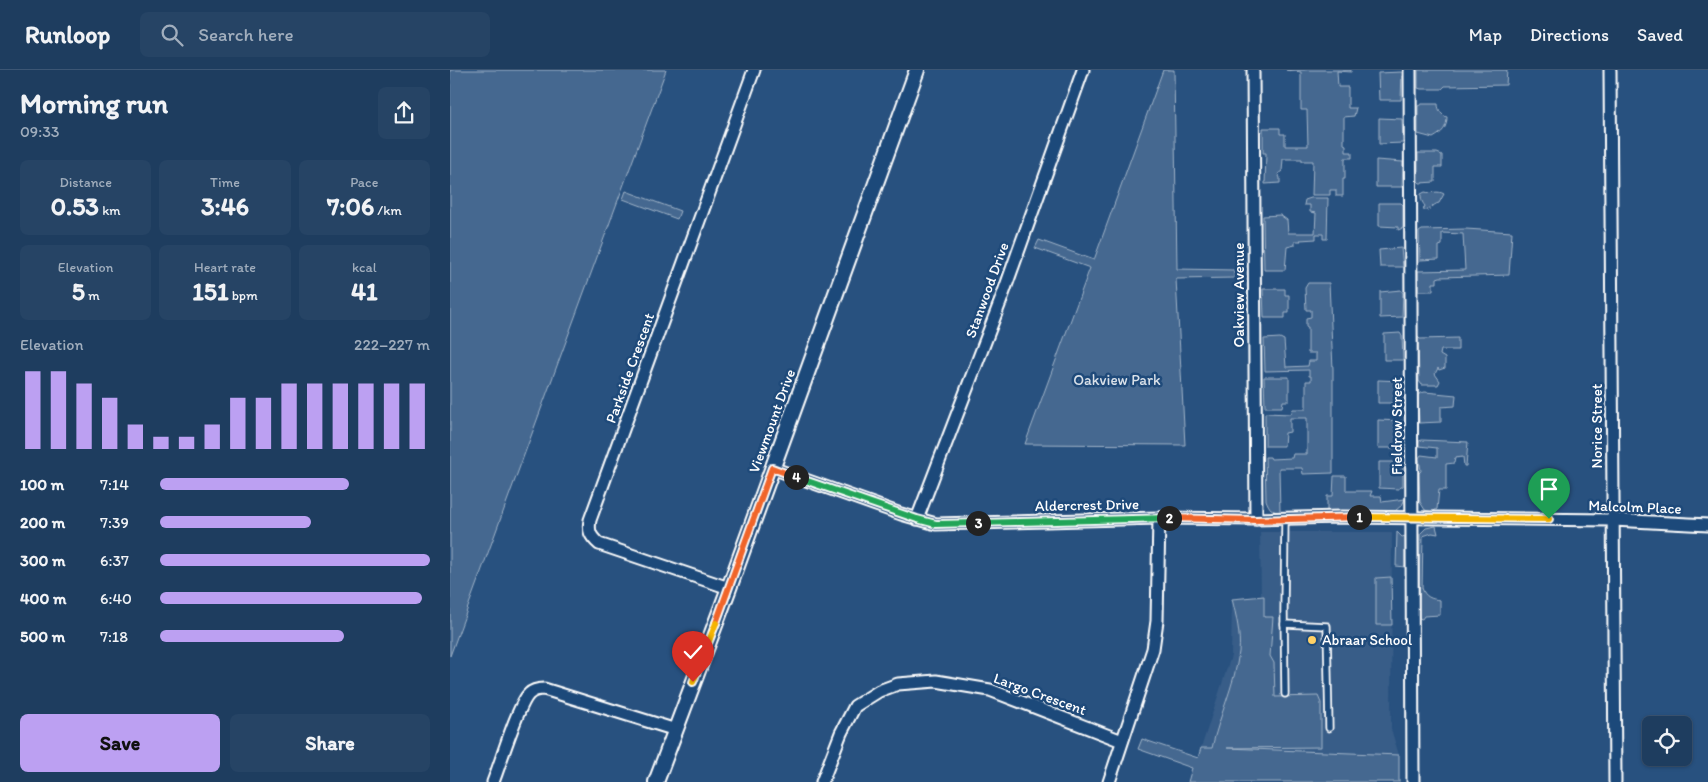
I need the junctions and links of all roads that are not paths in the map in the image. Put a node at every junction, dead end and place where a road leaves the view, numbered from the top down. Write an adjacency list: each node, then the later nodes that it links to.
1 (754, 70): 15 (street, Parkside Crescent)
2 (917, 70): 7 (street, Viewmount Drive)
3 (1083, 70): 10 (street, Stanwood Drive)
4 (1253, 70): 12 (street, Oakview Avenue)
5 (1410, 70): 9 (street, Fieldrow Street)
6 (1610, 70): 13 (street, Norice Street)
7 (772, 468): 10 (street, Aldercrest Drive); 15 (street, Viewmount Drive)
8 (1159, 518): 10 (street, Aldercrest Drive); 12 (street, Aldercrest Drive); 20 (street)
9 (1412, 518): 11 (street, Aldercrest Drive); 13 (street, Malcolm Place); 25 (street, Fieldrow Street)
10 (917, 519)
11 (1285, 519): 12 (street, Aldercrest Drive); 16 (lane)
12 (1256, 520)
13 (1613, 520): 14 (street, Malcolm Place); 26 (street, Norice Street)
14 (1708, 525)
15 (729, 588): 19 (street, Viewmount Drive)
16 (1284, 624): 17 (lane); 18 (lane)
17 (1285, 694)
18 (1329, 728)
19 (676, 730): 21 (street); 22 (street, Viewmount Drive)
20 (1122, 741): 23 (street, Largo Crescent); 24 (street)
21 (493, 782)
22 (656, 782)
23 (822, 782)
24 (1109, 782)
25 (1413, 782)
26 (1615, 782)

